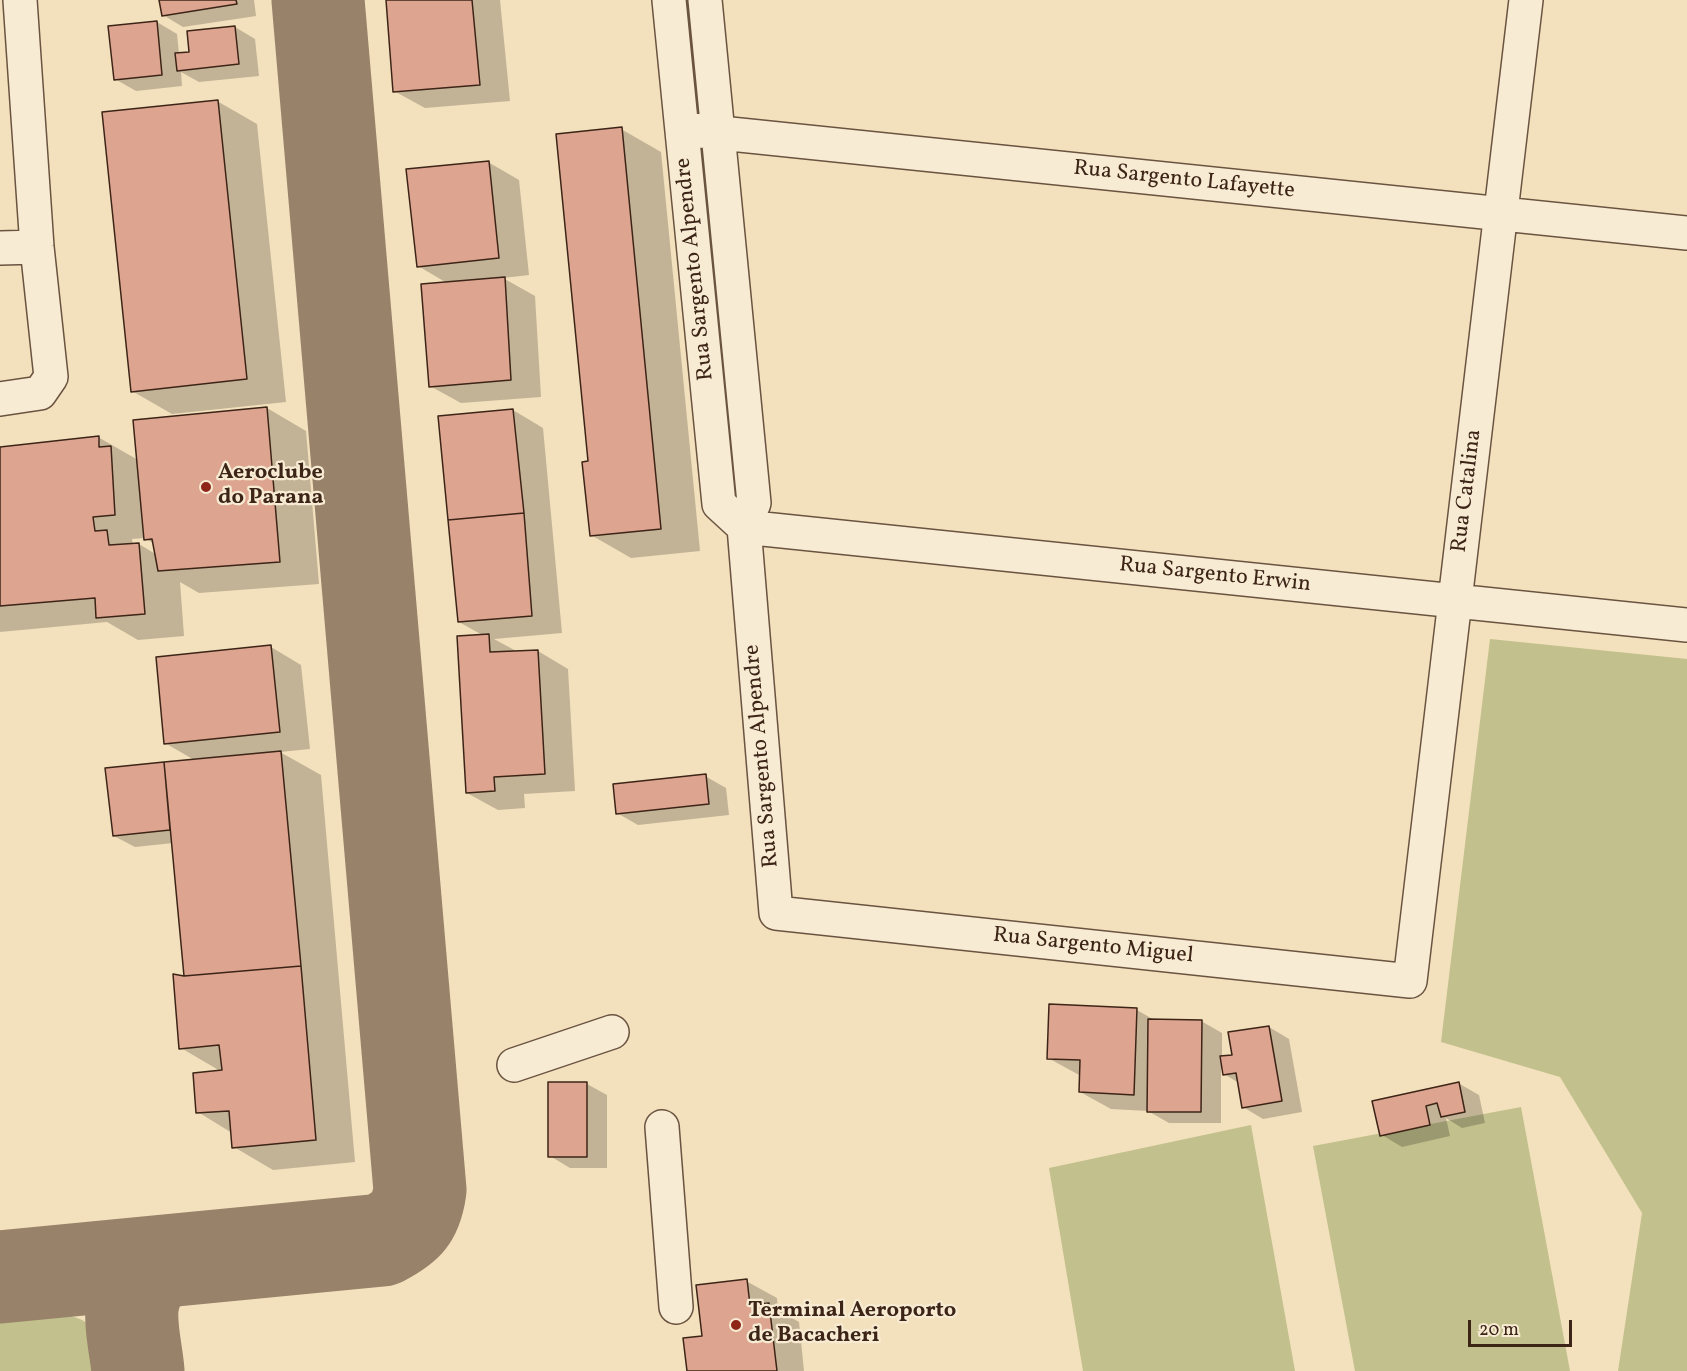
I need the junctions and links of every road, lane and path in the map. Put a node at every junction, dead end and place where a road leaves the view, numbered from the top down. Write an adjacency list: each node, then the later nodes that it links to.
1 (20, 0): 9 (lane)
2 (669, 0): 5 (lane, Rua Sargento Alpendre)
3 (705, 0): 6 (lane, Rua Sargento Alpendre)
4 (1526, 0): 7 (lane, Rua Catalina)
5 (682, 129): 6 (lane, Rua Sargento Lafayette); 12 (lane, Rua Sargento Alpendre)
6 (718, 133): 7 (lane, Rua Sargento Lafayette); 11 (lane, Rua Sargento Alpendre)
7 (1501, 213): 8 (lane, Rua Sargento Lafayette); 15 (lane, Rua Catalina)
8 (1687, 233)
9 (37, 247): 10 (lane); 13 (lane)
10 (0, 248)
11 (739, 348): 12 (lane); 14 (lane, Rua Sargento Alpendre)
12 (704, 352): 14 (lane, Rua Sargento Alpendre)
13 (0, 399)
14 (744, 527): 15 (lane, Rua Sargento Erwin); 17 (lane, Rua Sargento Alpendre)
15 (1456, 601): 16 (lane, Rua Sargento Erwin); 18 (lane, Rua Catalina)
16 (1687, 625)
17 (776, 913): 18 (lane, Rua Sargento Miguel)
18 (1410, 981)
19 (612, 1032): 20 (lane)
20 (514, 1065)
21 (662, 1127): 22 (lane)
22 (676, 1307)

